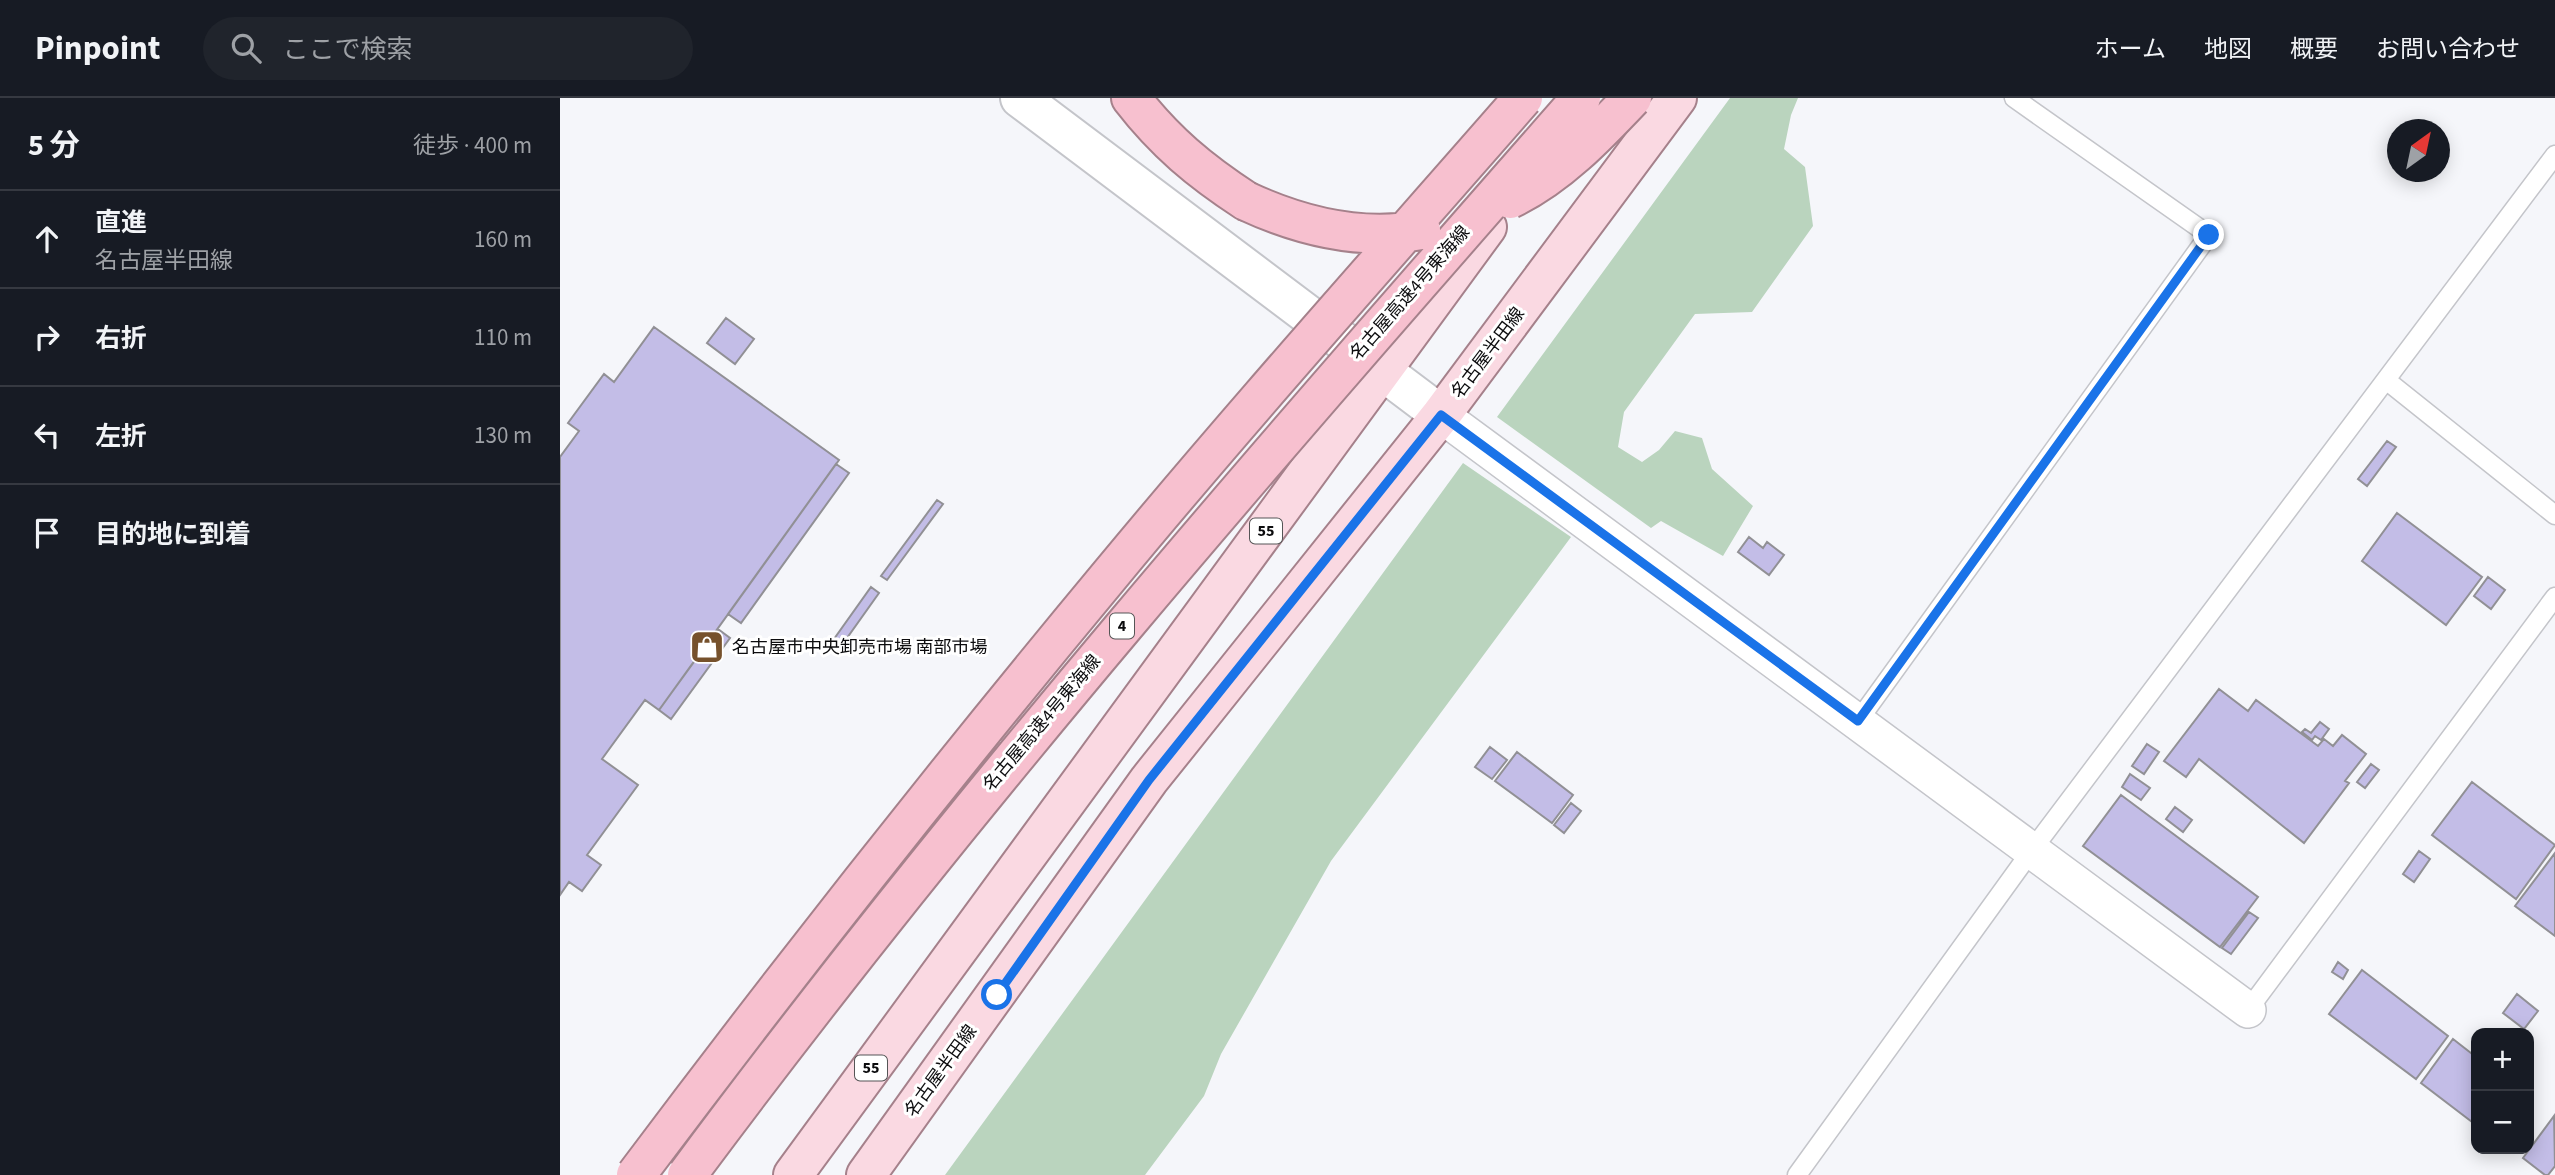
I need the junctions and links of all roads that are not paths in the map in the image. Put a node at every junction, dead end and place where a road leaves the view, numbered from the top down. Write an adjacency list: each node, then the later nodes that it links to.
1 (1020, 98): 9 (street)
2 (1131, 98): 5 (highway, bridge)
3 (1523, 98): 17 (highway, 4, bridge)
4 (1581, 98): 9 (main road, 55); 18 (highway, 名古屋高速4号東海線 / 4, bridge)
5 (1632, 98)
6 (1677, 98): 11 (main road, 名古屋半田線)
7 (2014, 98): 14 (lane)
8 (2555, 155): 10 (lane)
9 (1383, 371): 11 (street); 19 (main road, 55)
10 (2386, 380): 12 (lane); 15 (lane)
11 (1441, 415): 14 (street); 20 (main road, 名古屋半田線)
12 (2555, 515)
13 (2555, 597): 16 (lane)
14 (1858, 721): 15 (street)
15 (2032, 850): 16 (street); 21 (lane)
16 (2248, 1010)
17 (635, 1175)
18 (687, 1175)
19 (793, 1175)
20 (866, 1175)
21 (1797, 1175)

